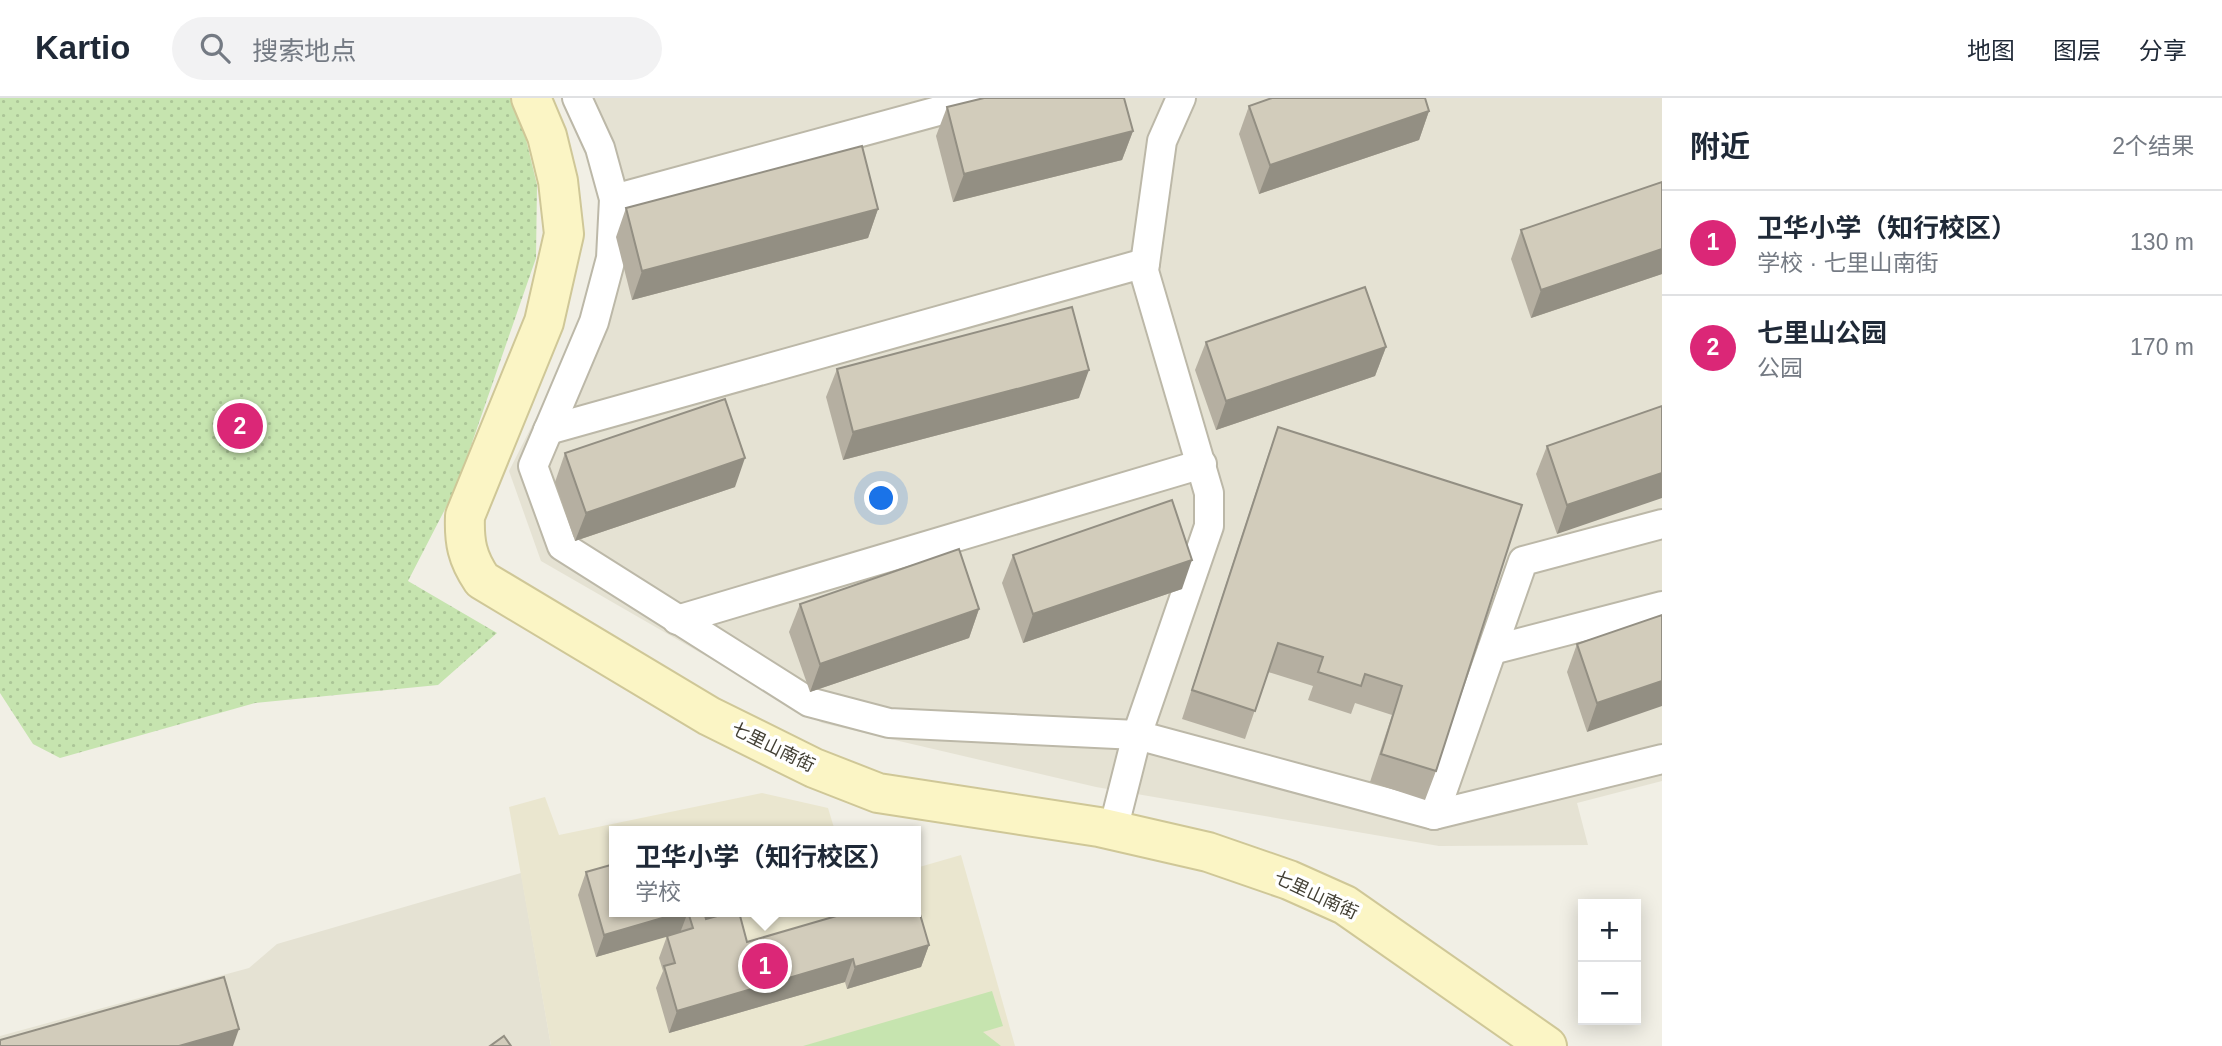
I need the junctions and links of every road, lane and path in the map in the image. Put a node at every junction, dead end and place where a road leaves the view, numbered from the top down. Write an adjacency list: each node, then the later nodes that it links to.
1 (531, 98): 16 (street, 七里山南街)
2 (577, 98): 5 (street)
3 (986, 98): 5 (street)
4 (1181, 98): 6 (street)
5 (614, 199): 7 (street)
6 (1145, 263): 7 (street); 8 (street)
7 (548, 430): 11 (street)
8 (1202, 464): 11 (street); 13 (street)
9 (1662, 524): 12 (street)
10 (1662, 606): 12 (street)
11 (677, 620): 13 (street)
12 (1492, 650): 15 (street)
13 (1137, 735): 15 (street); 16 (street)
14 (1662, 758): 15 (street)
15 (1434, 815)
16 (1113, 830): 17 (street, 七里山南街)
17 (1548, 1046)

